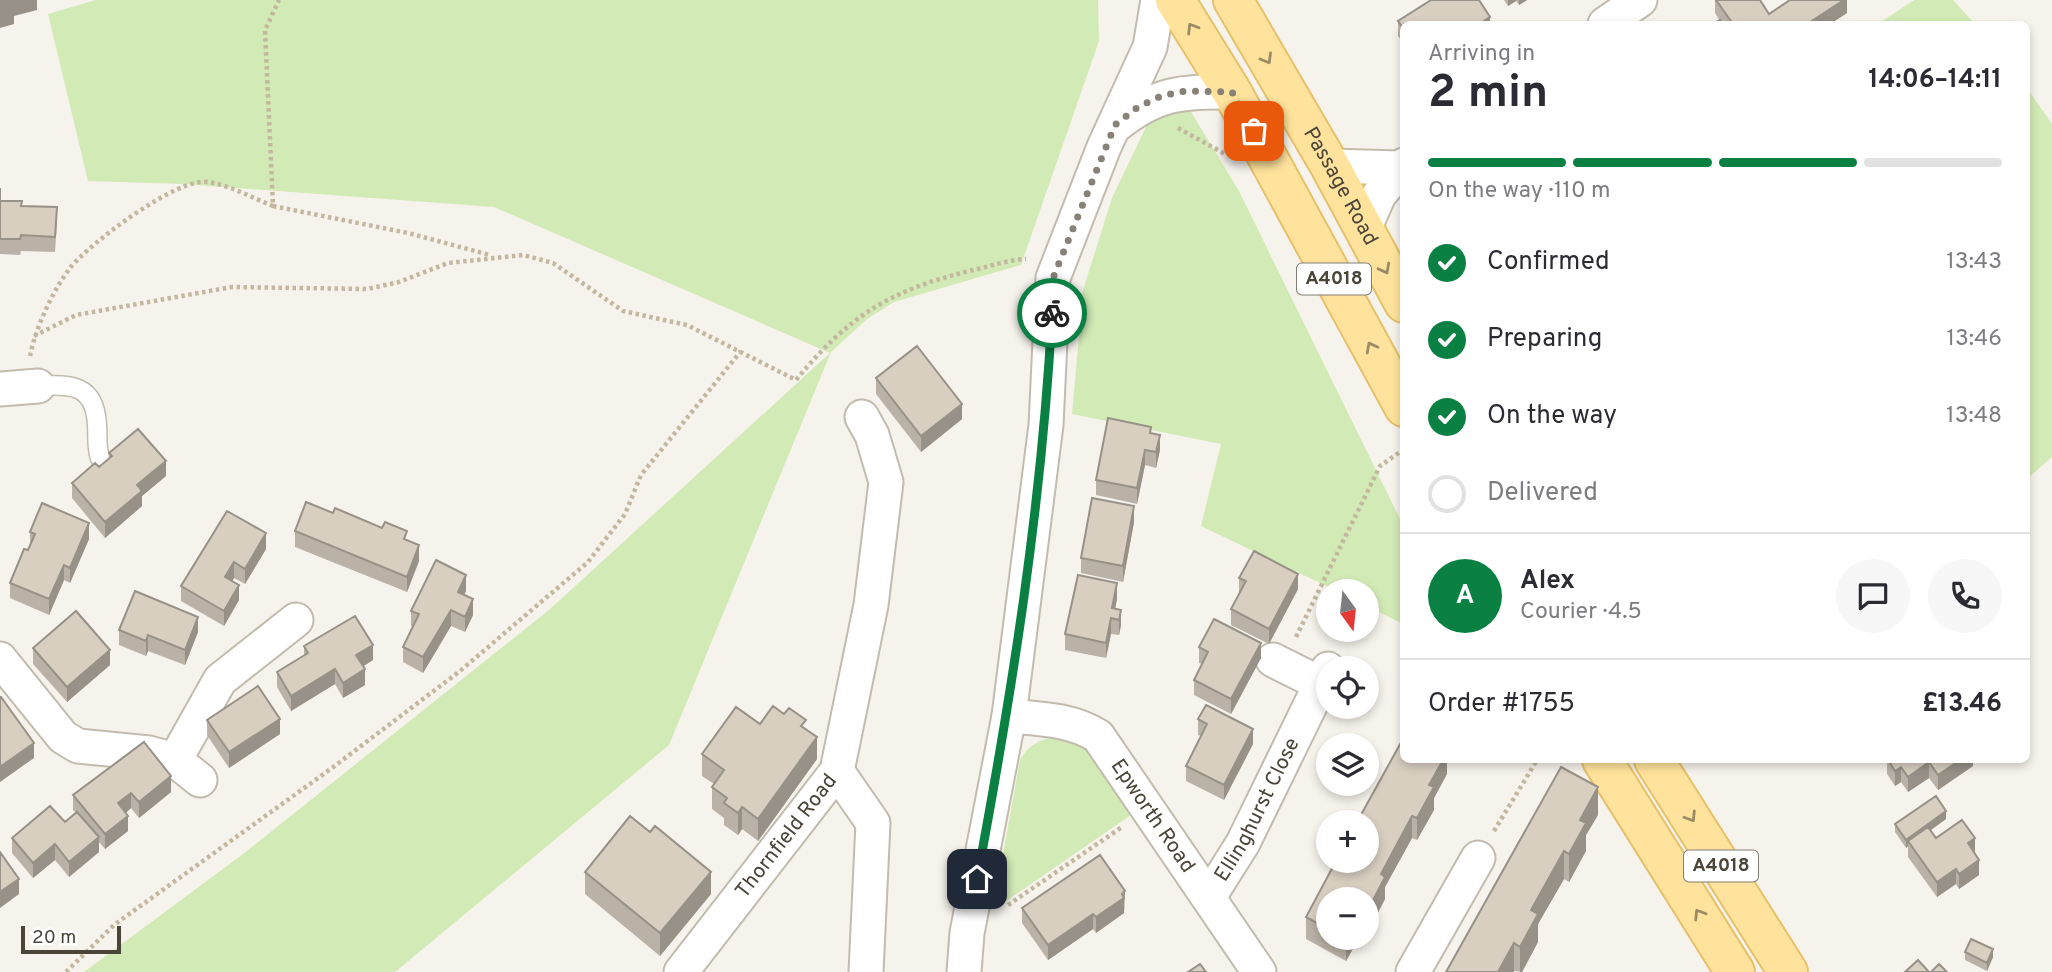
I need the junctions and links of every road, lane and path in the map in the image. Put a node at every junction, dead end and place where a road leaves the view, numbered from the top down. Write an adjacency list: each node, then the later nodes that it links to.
1 (279, 0): 13 (path)
2 (1158, 0): 8 (street)
3 (1175, 0): 7 (main road, A4018, one-way to 3)
4 (1233, 0): 10 (main road, Passage Road / A4018, one-way to 10)
5 (1640, 0): 6 (street)
6 (1609, 21)
7 (1232, 92): 8 (street); 9 (main road, A4018)
8 (1127, 116): 9 (path); 16 (street)
9 (1264, 150): 21 (main road, A4018, one-way to 9)
10 (1330, 166): 11 (street); 14 (main road, Passage Road / A4018)
11 (1400, 167)
12 (1400, 169): 14 (street)
13 (273, 206): 15 (path); 18 (path)
14 (1364, 229): 17 (main road, Passage Road / A4018, one-way to 17)
15 (494, 256): 18 (path); 19 (path)
16 (1062, 256): 19 (path); 30 (street)
17 (1400, 296)
18 (34, 337): 20 (path)
19 (741, 351): 39 (path)
20 (21, 387): 24 (lane)
21 (1400, 400)
22 (862, 418): 34 (street)
23 (1400, 452): 27 (path)
24 (100, 458)
25 (296, 620): 26 (street)
26 (0, 659)
27 (1282, 664): 28 (street, Ellinghurst Close)
28 (1316, 665)
29 (1316, 694): 37 (street, Ellinghurst Close)
30 (1009, 716): 35 (street, Epworth Road); 38 (street)
31 (1535, 763): 36 (path)
32 (1604, 763): 45 (main road, A4018, one-way to 32)
33 (1656, 763): 46 (main road, A4018, one-way to 46)
34 (837, 771): 40 (street, Thornfield Road); 41 (street, Thornfield Road)
35 (1148, 809): 37 (street, Epworth Road); 38 (path)
36 (1463, 868): 44 (street)
37 (1209, 897): 43 (street, Epworth Road)
38 (967, 933): 42 (street)
39 (66, 972)
40 (681, 972)
41 (866, 972)
42 (964, 972)
43 (1259, 972)
44 (1413, 972)
45 (1735, 972)
46 (1788, 972)

